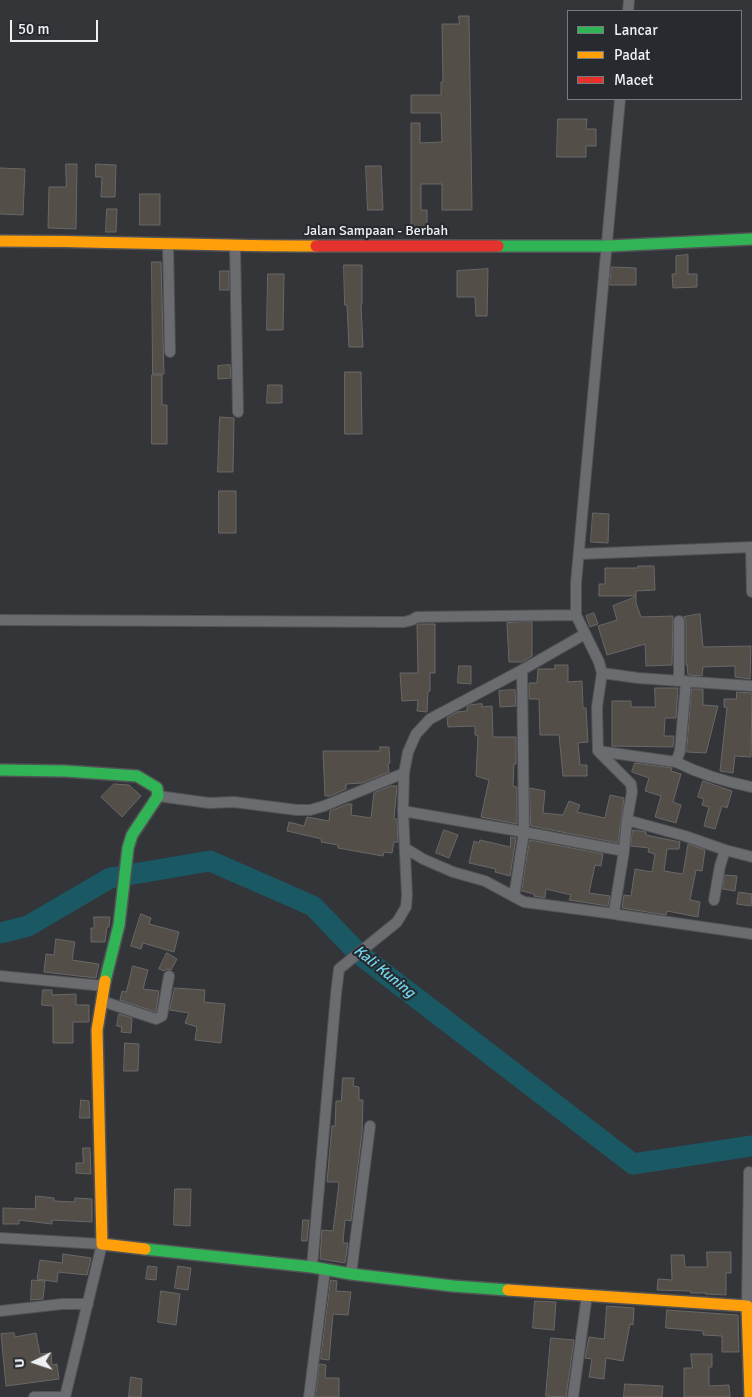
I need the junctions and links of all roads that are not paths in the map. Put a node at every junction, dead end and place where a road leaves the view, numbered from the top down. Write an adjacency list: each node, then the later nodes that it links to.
1 (620, 100): 6 (street)
2 (752, 239): 6 (street, Jalan Sampaan - Berbah)
3 (0, 241): 4 (street, Jalan Sampaan - Berbah)
4 (168, 244): 5 (street, Jalan Sampaan - Berbah); 7 (street)
5 (235, 246): 6 (street, Jalan Sampaan - Berbah); 8 (street)
6 (608, 246): 10 (street)
7 (170, 352)
8 (238, 412)
9 (752, 547): 10 (street); 11 (street)
10 (580, 554): 12 (street)
11 (752, 592)
12 (576, 616): 13 (street); 15 (street)
13 (0, 620)
14 (679, 621): 18 (street)
15 (585, 634): 16 (street); 17 (street)
16 (522, 670): 23 (street); 28 (street)
17 (602, 673): 18 (street); 20 (street)
18 (683, 681): 19 (street); 21 (street)
19 (752, 686)
20 (598, 751): 21 (street); 27 (street)
21 (676, 762): 24 (street)
22 (0, 770): 25 (street)
23 (404, 773): 25 (street); 26 (street)
24 (752, 787)
25 (158, 796): 39 (street)
26 (403, 811): 28 (street); 29 (street)
27 (627, 820): 30 (street); 31 (street)
28 (524, 832): 31 (street); 33 (street)
29 (405, 848): 33 (street); 45 (street)
30 (724, 850): 32 (street); 34 (street)
31 (624, 851): 35 (street)
32 (752, 857)
33 (514, 897): 35 (street)
34 (714, 900)
35 (615, 914): 36 (street)
36 (752, 934)
37 (0, 976): 39 (street)
38 (170, 976): 40 (street)
39 (104, 986): 40 (street)
40 (102, 1001): 44 (street)
41 (370, 1126): 47 (street)
42 (749, 1172): 50 (street)
43 (0, 1238): 44 (street)
44 (102, 1244): 45 (street); 49 (street)
45 (312, 1267): 46 (street)
46 (324, 1270): 47 (street); 54 (street)
47 (351, 1274): 48 (street)
48 (587, 1295): 50 (street); 55 (street)
49 (88, 1304): 51 (street); 53 (street)
50 (750, 1306): 56 (street)
51 (0, 1311)
52 (34, 1397): 53 (street)
53 (65, 1397)
54 (309, 1397)
55 (573, 1397)
56 (750, 1397)

